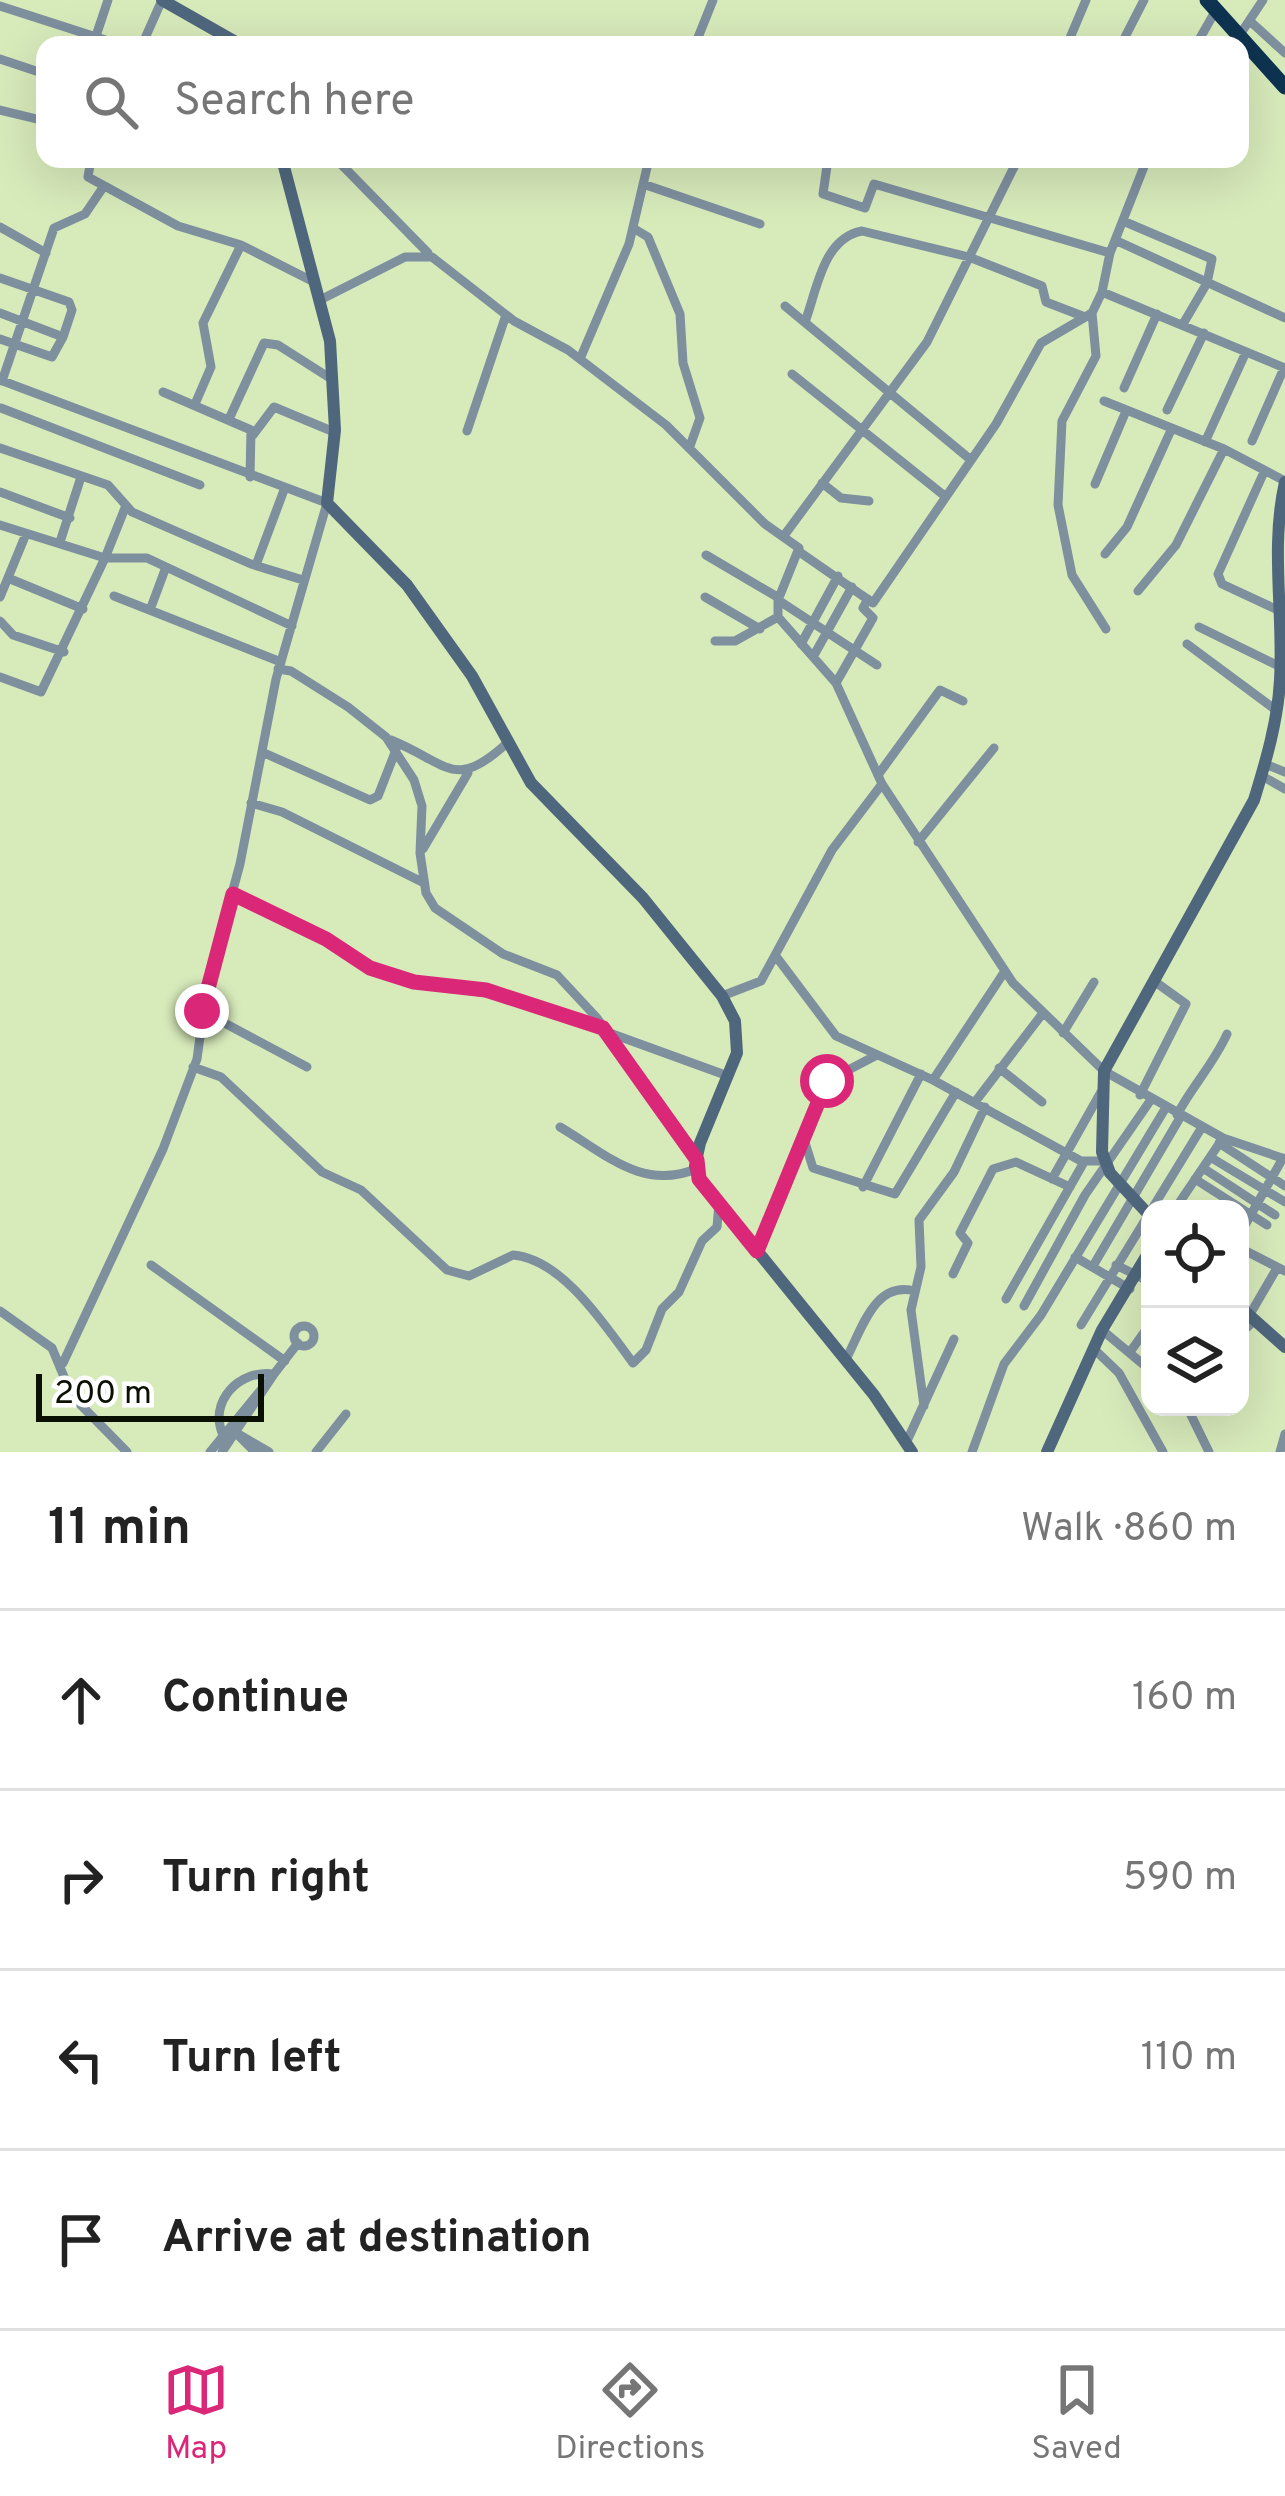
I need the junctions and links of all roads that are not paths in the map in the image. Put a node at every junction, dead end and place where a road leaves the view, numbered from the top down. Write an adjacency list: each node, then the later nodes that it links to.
1 (108, 0): 10 (street)
2 (162, 0): 11 (street); 12 (street)
3 (713, 0): 13 (street)
4 (1086, 0): 14 (street)
5 (1144, 0): 15 (street)
6 (1263, 0): 9 (street)
7 (1214, 3): 9 (highway); 16 (street)
8 (0, 6): 10 (street)
9 (1245, 29): 17 (street); 20 (highway); 21 (highway)
10 (96, 36)
11 (146, 36)
12 (218, 36)
13 (698, 36)
14 (1070, 36)
15 (1126, 36)
16 (1200, 36)
17 (1285, 53)
18 (0, 59): 19 (street)
19 (36, 71)
20 (1285, 72)
21 (1285, 87)
22 (0, 110): 23 (street)
23 (36, 119)
24 (89, 168): 32 (street)
25 (285, 168): 45 (street)
26 (345, 168): 42 (street)
27 (647, 168): 31 (street)
28 (827, 168): 33 (street)
29 (1014, 168): 33 (street)
30 (1143, 168): 34 (street)
31 (643, 184): 35 (street); 37 (street)
32 (104, 186): 39 (street); 40 (street)
33 (992, 218): 41 (street); 43 (street)
34 (1123, 220): 38 (street); 46 (street)
35 (760, 224)
36 (0, 227): 40 (street)
37 (633, 228): 64 (street); 86 (street)
38 (1115, 240): 41 (street); 46 (street)
39 (241, 244): 45 (street); 74 (street)
40 (46, 253): 47 (street)
41 (1110, 253): 48 (street)
42 (432, 256): 49 (street); 53 (street)
43 (969, 256): 54 (street); 57 (street); 71 (street)
44 (0, 278): 47 (street)
45 (317, 283): 49 (street)
46 (1207, 283): 55 (street); 58 (street)
47 (34, 291): 56 (street); 60 (street)
48 (1102, 292): 52 (street); 54 (street)
49 (322, 299): 67 (street)
50 (785, 305): 57 (street)
51 (0, 313): 56 (street)
52 (1157, 314): 58 (street); 70 (street)
53 (506, 315): 64 (street); 81 (street)
54 (1088, 315): 89 (street); 133 (street)
55 (1285, 318)
56 (23, 322): 60 (street); 62 (street)
57 (806, 322): 71 (street)
58 (1183, 324): 59 (street)
59 (1204, 333): 63 (street); 76 (street)
60 (63, 337): 62 (street)
61 (0, 339): 62 (street)
62 (15, 344): 68 (street)
63 (1246, 352): 65 (street); 85 (street)
64 (580, 359): 86 (street)
65 (1285, 368): 84 (street)
66 (792, 374): 79 (street)
67 (333, 380): 78 (street); 82 (street)
68 (1, 381): 69 (street)
69 (19, 388): 75 (street); 92 (street)
70 (1124, 388)
71 (889, 391): 79 (street); 89 (street)
72 (164, 392): 74 (street)
73 (1104, 401): 77 (street)
74 (195, 404): 78 (street)
75 (0, 408): 96 (street)
76 (1167, 410)
77 (1126, 411): 80 (street); 95 (street)
78 (229, 418): 83 (street)
79 (861, 428): 94 (street); 99 (street)
80 (1172, 428): 85 (street); 109 (street)
81 (467, 431)
82 (334, 432): 83 (street); 101 (street)
83 (253, 435): 92 (street)
84 (1252, 441)
85 (1205, 442): 88 (street)
86 (690, 446): 106 (street)
87 (0, 448): 91 (street)
88 (1224, 449): 90 (street); 119 (street)
89 (971, 460): 99 (street)
90 (1264, 472): 93 (street); 127 (street)
91 (81, 477): 102 (street); 103 (street)
92 (250, 477): 97 (street)
93 (1285, 482): 112 (street)
94 (822, 483): 100 (street); 106 (street)
95 (1095, 484)
96 (200, 485)
97 (284, 490): 101 (street); 113 (street)
98 (0, 491): 103 (street)
99 (946, 497): 124 (street)
100 (869, 501)
101 (327, 503): 117 (street); 151 (street)
102 (124, 508): 111 (street); 113 (street)
103 (70, 518): 107 (street)
104 (1, 528): 105 (street)
105 (26, 534): 107 (street); 116 (street)
106 (783, 537): 108 (street)
107 (60, 542): 111 (street)
108 (801, 553): 115 (street); 123 (street)
109 (1105, 554)
110 (706, 555): 123 (street)
111 (105, 558): 114 (street); 125 (street)
112 (1281, 561): 127 (street)
113 (256, 565): 117 (street)
114 (166, 567): 126 (street); 131 (street)
115 (838, 577): 118 (street); 130 (street)
116 (8, 578): 122 (street); 125 (street)
117 (303, 580): 131 (street)
118 (852, 587): 124 (street); 135 (street)
119 (1138, 591)
120 (114, 596): 126 (street)
121 (705, 597): 134 (street)
122 (0, 598)
123 (779, 599): 128 (street); 130 (street)
124 (868, 599): 140 (street)
125 (83, 609): 141 (street)
126 (150, 610): 144 (street)
127 (1280, 611): 136 (street)
128 (778, 617): 134 (street); 138 (street)
129 (0, 621): 141 (street)
130 (814, 623): 135 (street); 138 (street)
131 (292, 626): 144 (street)
132 (1199, 627): 145 (street)
133 (1106, 628)
134 (760, 629): 137 (street)
135 (827, 632): 140 (street); 142 (street)
136 (1282, 634): 145 (street)
137 (715, 641)
138 (802, 644): 142 (street)
139 (1187, 644): 149 (street)
140 (854, 650): 143 (street); 147 (street)
141 (64, 652): 146 (street)
142 (813, 657): 147 (street)
143 (877, 664)
144 (280, 666): 150 (street); 154 (street)
145 (1282, 668): 149 (street)
146 (0, 677)
147 (836, 682): 158 (street)
148 (963, 700): 158 (street)
149 (1279, 715): 155 (street)
150 (386, 737): 153 (street); 157 (street)
151 (506, 744): 157 (street); 169 (street)
152 (994, 748): 161 (street)
153 (396, 750): 154 (street); 162 (street)
154 (262, 752): 160 (street)
155 (1263, 770): 156 (street); 159 (street); 167 (street)
156 (1285, 772)
157 (468, 773): 162 (street)
158 (880, 779): 161 (street); 165 (street)
159 (1285, 789)
160 (251, 803): 163 (street); 164 (street)
161 (918, 842): 166 (street)
162 (420, 853): 163 (street)
163 (424, 884): 172 (street)
164 (233, 894): 170 (street); 172 (street)
165 (776, 955): 169 (street); 175 (street)
166 (1005, 971): 171 (street); 182 (street)
167 (1154, 981): 179 (street); 185 (street)
168 (1094, 982): 173 (street)
169 (722, 996): 181 (street)
170 (202, 1011): 176 (street); 177 (street)
171 (1043, 1013): 173 (street); 178 (street)
172 (603, 1028): 181 (street); 200 (street)
173 (1063, 1033): 179 (street)
174 (1227, 1034): 189 (street)
175 (877, 1055): 180 (street); 192 (street)
176 (193, 1067): 222 (street); 256 (street)
177 (307, 1067)
178 (999, 1068): 186 (street); 187 (street)
179 (1104, 1072): 184 (street); 185 (street)
180 (921, 1074): 182 (street); 208 (street)
181 (728, 1076): 200 (street)
182 (933, 1080): 183 (street)
183 (956, 1092): 187 (street); 208 (street)
184 (1101, 1092): 194 (street); 199 (street)
185 (1145, 1098): 188 (street); 199 (street)
186 (1042, 1102)
187 (980, 1104): 194 (street); 239 (street)
188 (1165, 1108): 189 (street); 206 (street)
189 (1179, 1116): 191 (street); 214 (street)
190 (560, 1126): 200 (street)
191 (1202, 1127): 193 (street); 212 (street)
192 (803, 1136): 208 (street); 227 (street)
193 (1221, 1140): 195 (street); 196 (street); 202 (street)
194 (1065, 1152): 198 (street); 204 (street)
195 (1267, 1153): 197 (street); 202 (street)
196 (1210, 1156): 201 (street); 207 (street)
197 (1284, 1158): 203 (street)
198 (1084, 1162): 199 (street); 210 (street)
199 (1107, 1163): 206 (street); 241 (street)
200 (696, 1165): 222 (street)
201 (1203, 1168): 205 (street); 213 (street)
202 (1258, 1169): 203 (street); 207 (street)
203 (1271, 1177): 209 (street); 211 (street)
204 (1052, 1179): 210 (street); 234 (street)
205 (1196, 1179): 217 (street); 218 (street)
206 (1118, 1181): 214 (street); 229 (street)
207 (1252, 1182): 211 (street); 213 (street)
208 (863, 1186)
209 (1285, 1186)
210 (1070, 1187): 240 (street)
211 (1265, 1189): 220 (street); 221 (street)
212 (1158, 1194): 215 (street); 216 (street)
213 (1244, 1194): 219 (street); 220 (street)
214 (1133, 1198): 223 (street); 232 (street)
215 (1155, 1200)
216 (1167, 1200)
217 (1183, 1200)
218 (1225, 1200)
219 (1241, 1200)
220 (1258, 1202): 224 (street); 224 (street)
221 (1285, 1202)
222 (719, 1203): 227 (street)
223 (1141, 1207)
224 (1251, 1214): 225 (street)
225 (1249, 1218)
226 (1141, 1225): 230 (street)
227 (757, 1251): 254 (street)
228 (1249, 1253): 233 (street)
229 (1075, 1257): 232 (street); 270 (street)
230 (1116, 1264): 235 (street); 236 (street)
231 (151, 1265): 253 (street)
232 (1093, 1266): 235 (street)
233 (1281, 1270): 243 (street)
234 (953, 1274)
235 (1110, 1276): 238 (street); 245 (street)
236 (1141, 1276)
237 (1141, 1280): 238 (street)
238 (1130, 1289): 246 (street)
239 (915, 1291): 254 (street); 258 (street)
240 (1006, 1299)
241 (1024, 1306)
242 (0, 1311): 256 (street)
243 (1249, 1313)
244 (1249, 1315): 250 (street)
245 (1081, 1325)
246 (1102, 1330): 251 (street); 252 (street)
247 (1141, 1337): 252 (street)
248 (955, 1340): 258 (street)
249 (298, 1343): 253 (street)
250 (1285, 1347)
251 (1094, 1349): 271 (street); 272 (street)
252 (1130, 1352): 255 (street)
253 (284, 1361): 257 (street)
254 (845, 1361): 263 (street)
255 (1141, 1362)
256 (62, 1364): 264 (street)
257 (274, 1375): 261 (street); 261 (street)
258 (924, 1406): 263 (street)
259 (346, 1414): 269 (street)
260 (1191, 1416): 273 (street)
261 (230, 1434): 265 (street); 266 (street); 267 (street); 268 (street)
262 (1285, 1434): 274 (street)
263 (909, 1447)
264 (127, 1452)
265 (210, 1452)
266 (222, 1452)
267 (255, 1452)
268 (268, 1452)
269 (316, 1452)
270 (972, 1452)
271 (1047, 1452)
272 (1163, 1452)
273 (1209, 1452)
274 (1280, 1452)

